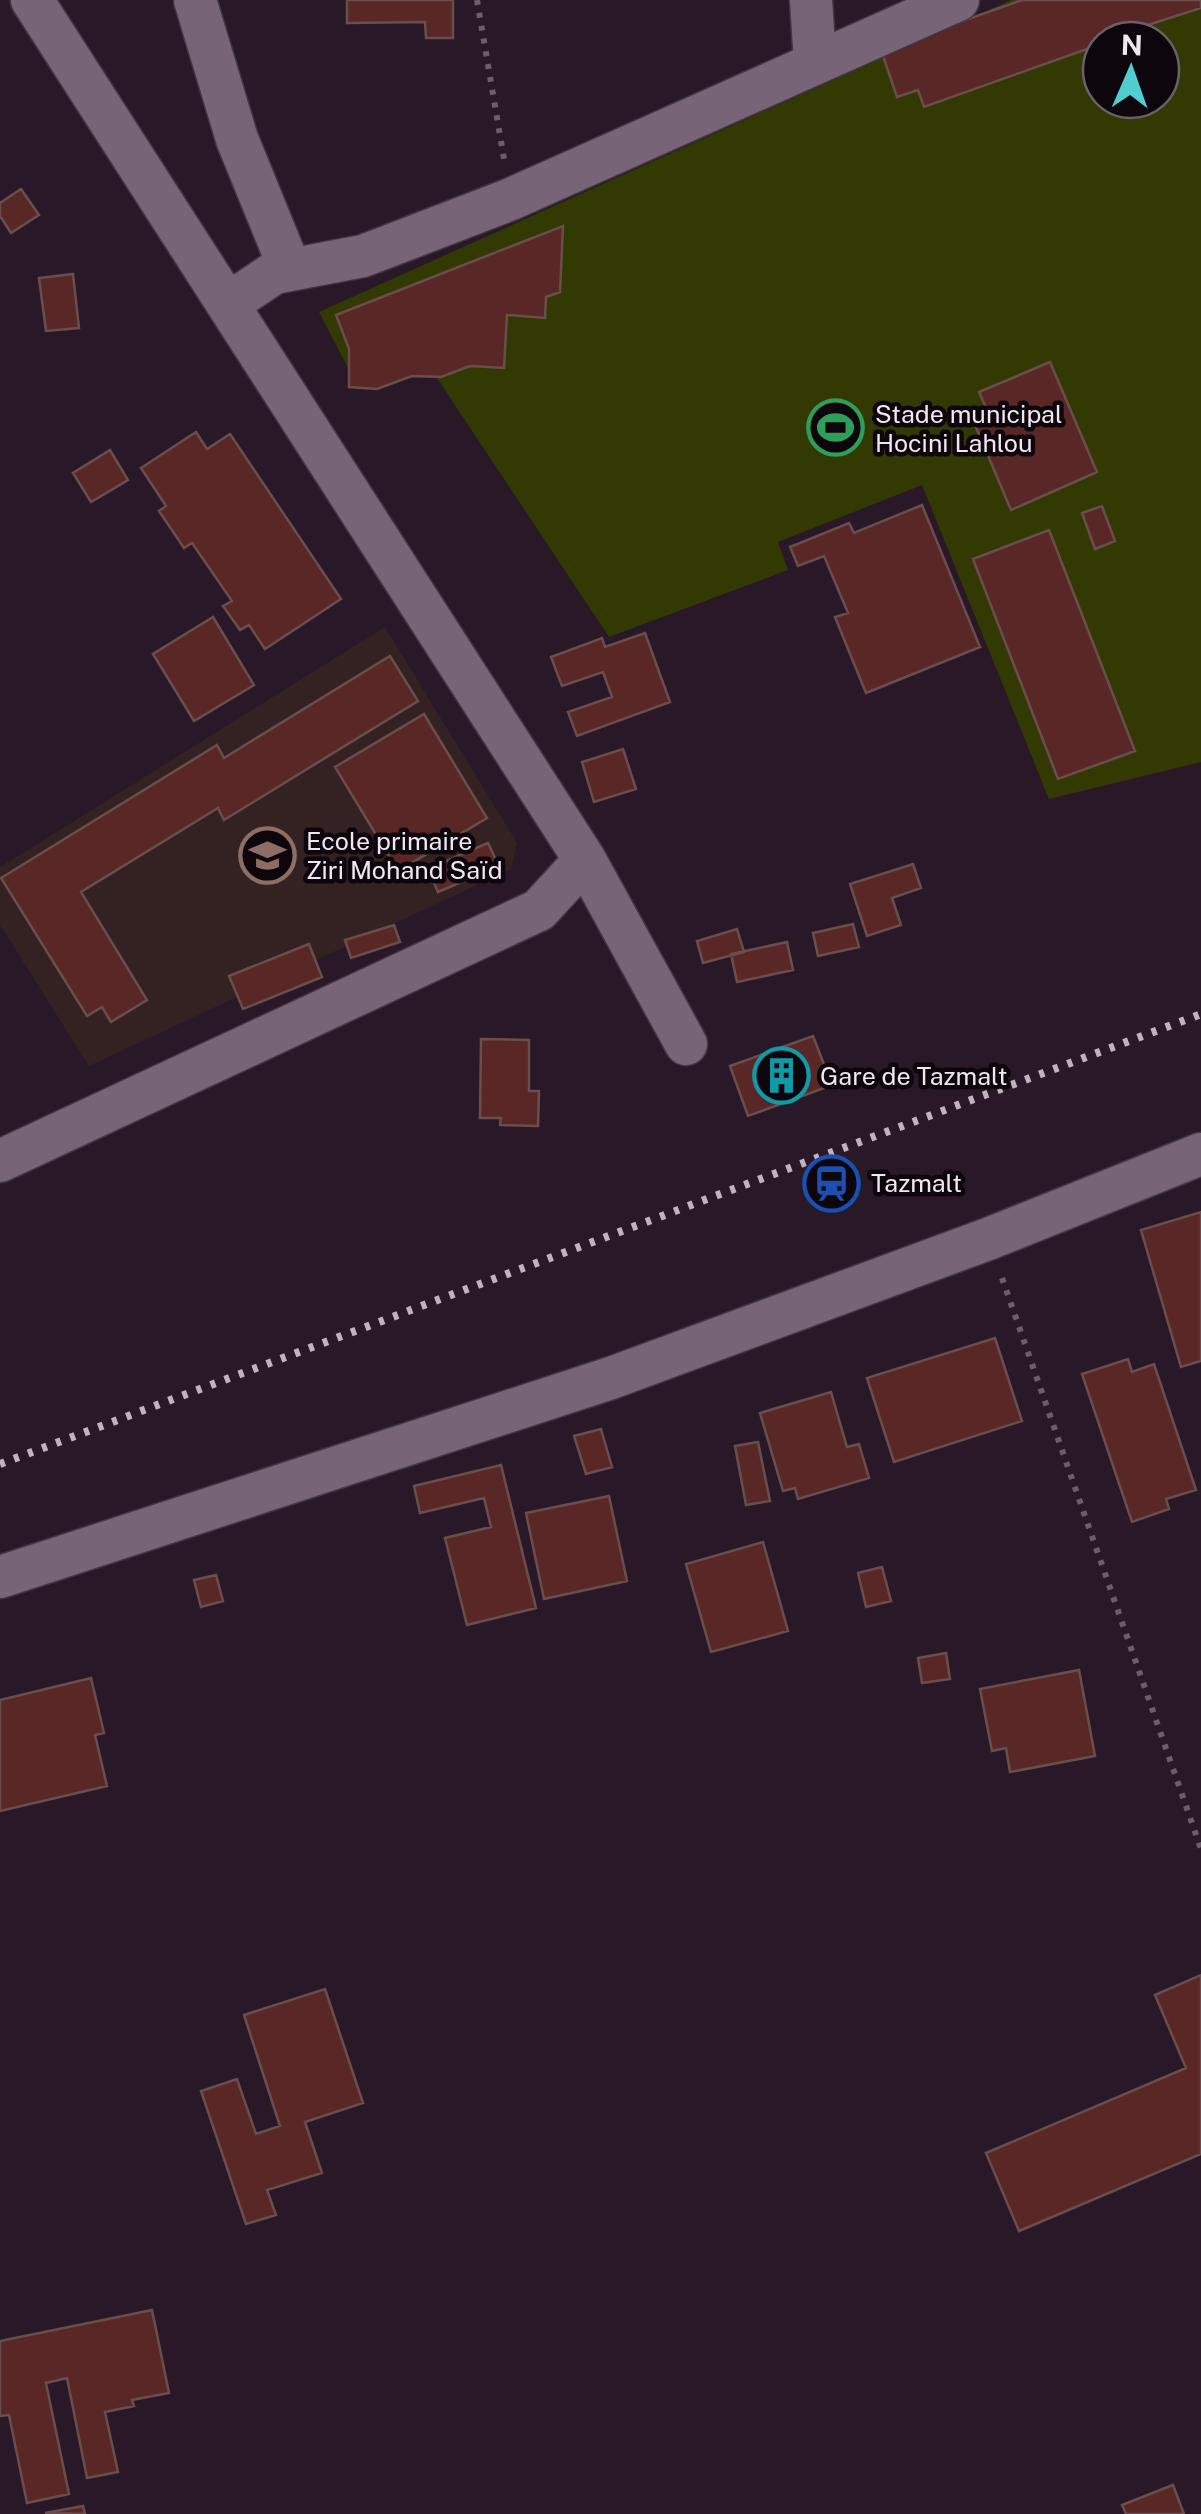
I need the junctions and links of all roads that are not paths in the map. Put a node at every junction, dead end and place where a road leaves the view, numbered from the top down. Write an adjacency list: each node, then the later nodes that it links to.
1 (32, 0): 7 (street)
2 (195, 0): 6 (street)
3 (811, 0): 5 (street)
4 (958, 0): 5 (street)
5 (815, 63): 6 (street)
6 (290, 269): 7 (street)
7 (228, 304): 8 (street)
8 (585, 860): 9 (street); 11 (street)
9 (686, 1044)
10 (1201, 1154): 12 (street)
11 (0, 1160)
12 (0, 1576)

